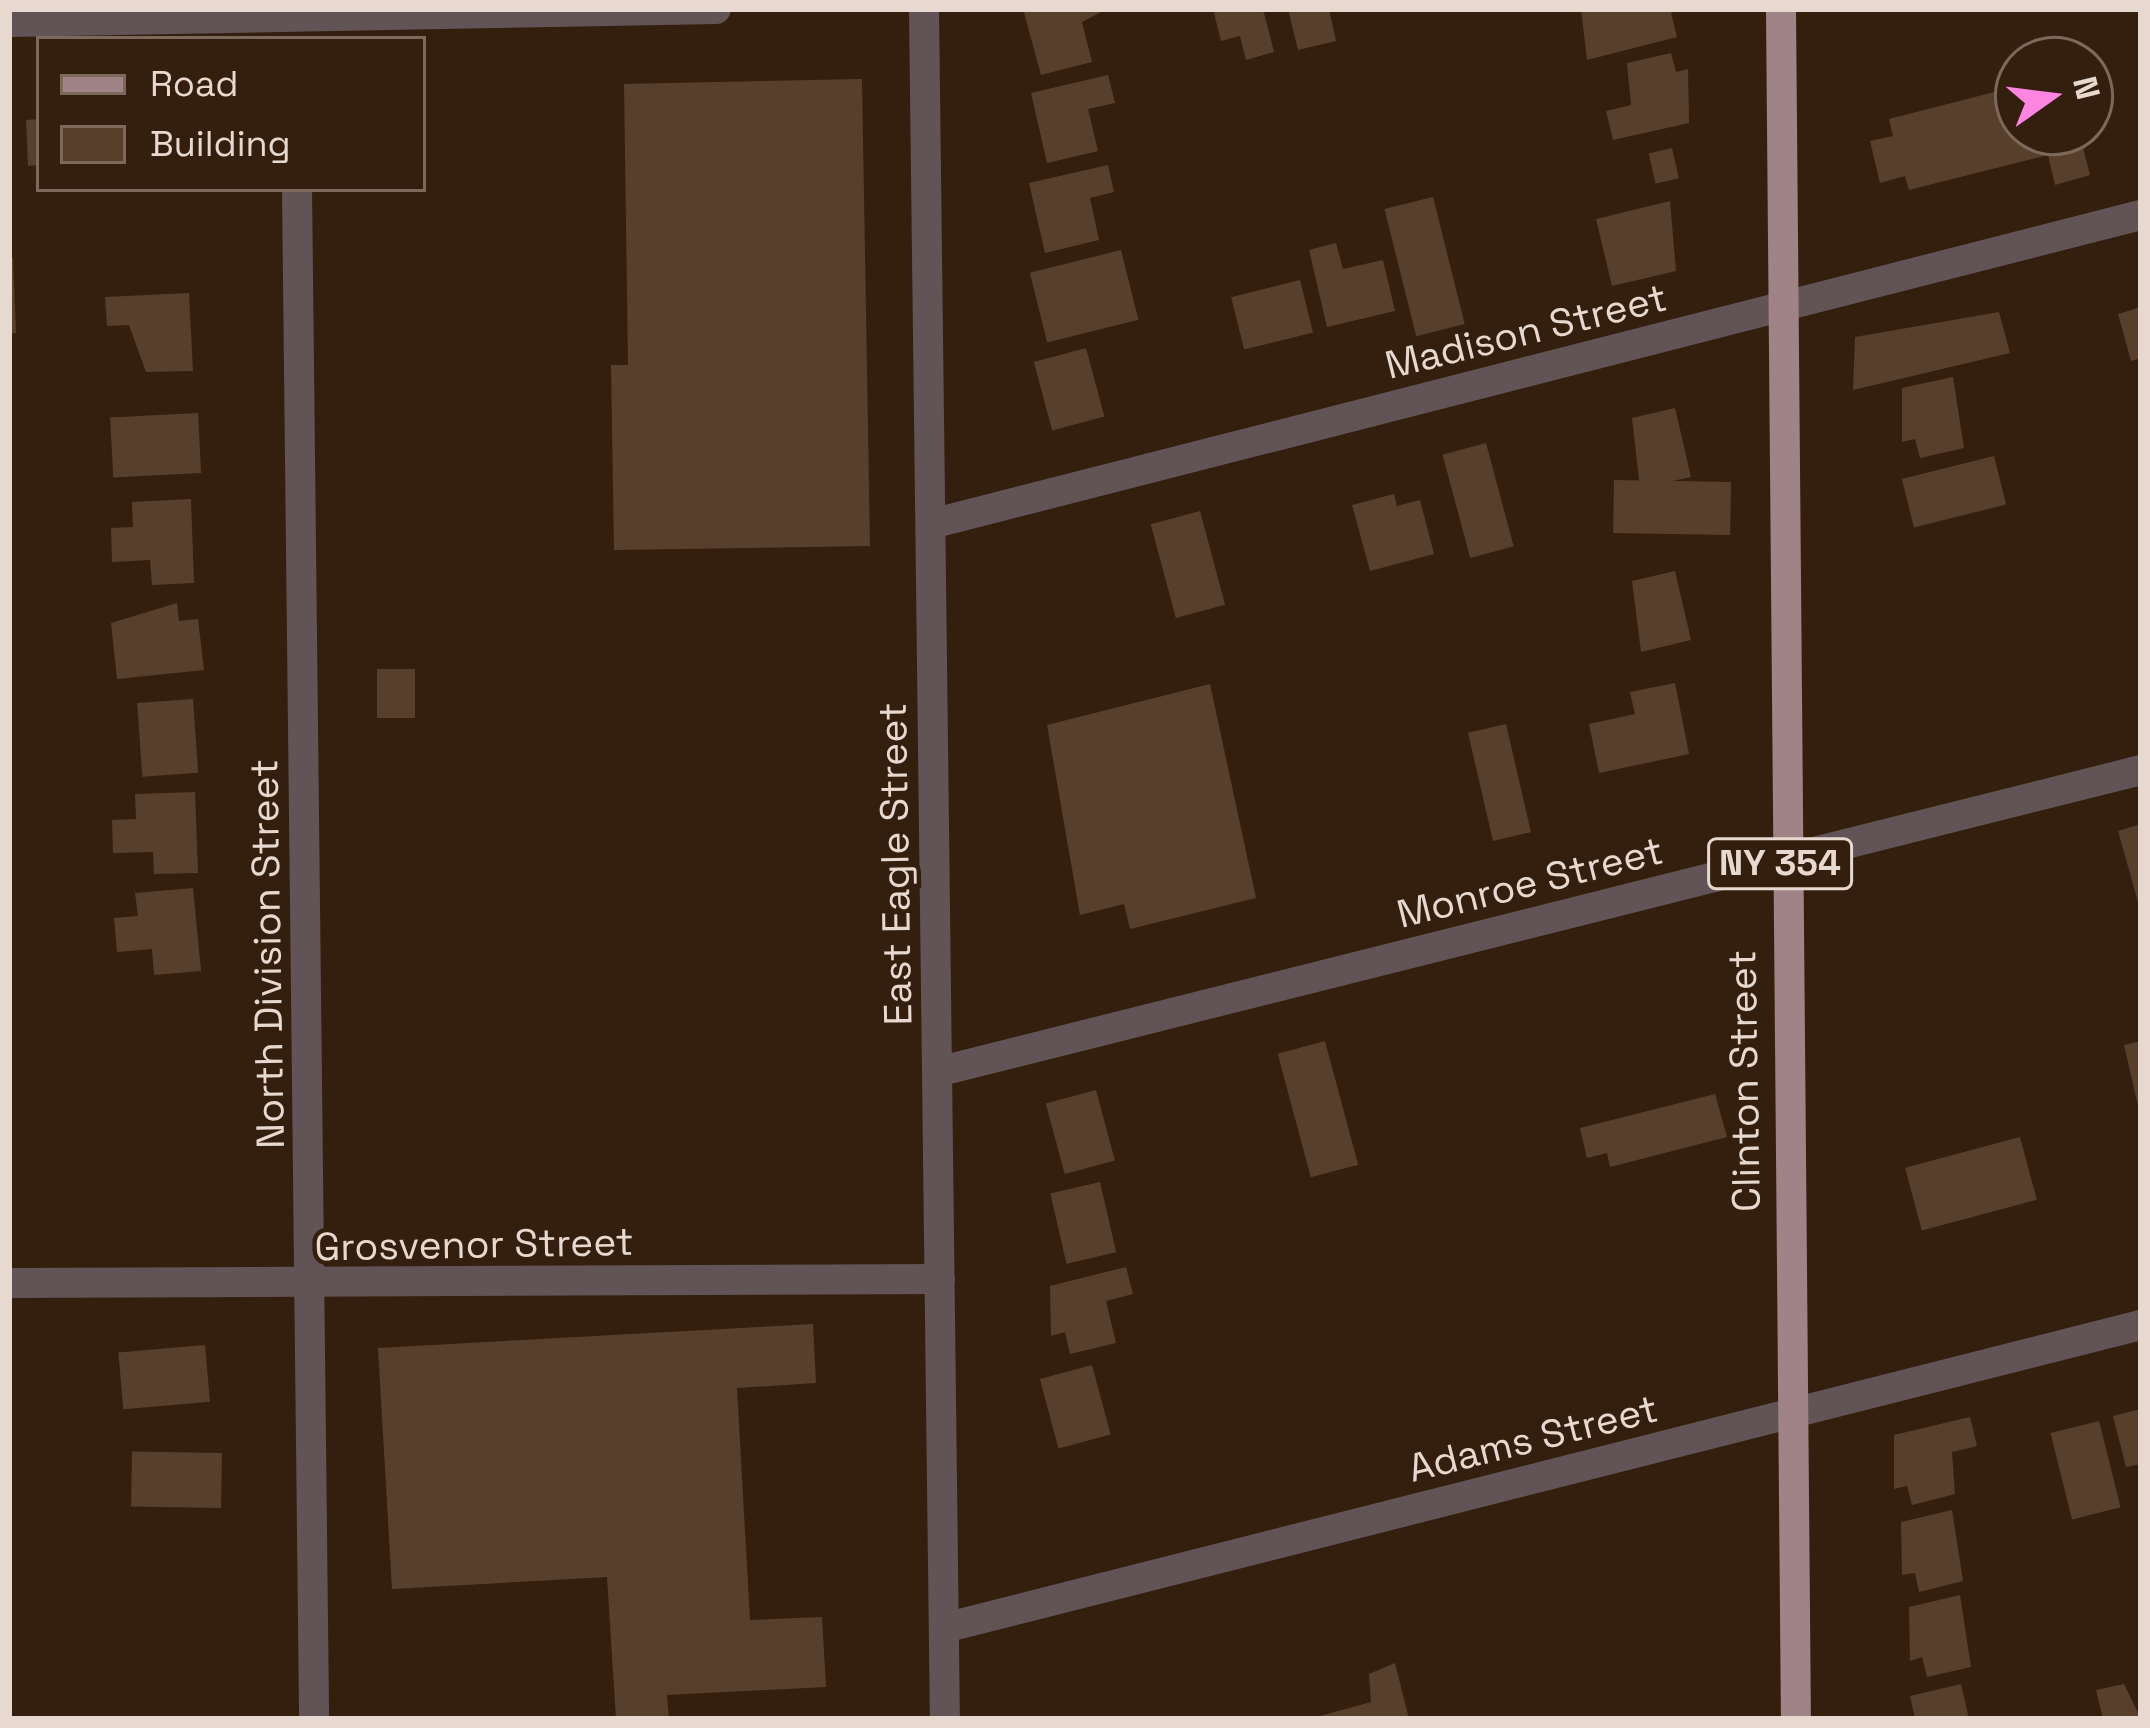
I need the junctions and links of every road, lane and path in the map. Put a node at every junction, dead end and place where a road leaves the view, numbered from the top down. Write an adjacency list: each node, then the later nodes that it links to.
1 (716, 9): 5 (street)
2 (924, 9): 9 (street, East Eagle Street)
3 (1781, 9): 8 (main road, Clinton Street / NY 354)
4 (9, 22): 5 (street)
5 (299, 29)
6 (297, 192): 15 (street, North Division Street)
7 (2141, 214): 8 (street, Madison Street)
8 (1784, 306): 9 (street, Madison Street); 11 (main road, Clinton Street / NY 354)
9 (931, 524): 12 (street, East Eagle Street)
10 (2141, 770): 11 (street, Monroe Street)
11 (1780, 860): 12 (street, Monroe Street); 17 (main road, Clinton Street / NY 354)
12 (938, 1072): 13 (street, East Eagle Street)
13 (940, 1280): 15 (street, Grosvenor Street); 18 (street, East Eagle Street)
14 (9, 1283): 15 (street, Grosvenor Street)
15 (311, 1286): 19 (street, North Division Street)
16 (2141, 1325): 17 (street, Adams Street)
17 (1789, 1414): 18 (street, Adams Street); 21 (main road, Clinton Street / NY 354)
18 (944, 1628): 20 (street, East Eagle Street)
19 (314, 1719)
20 (945, 1719)
21 (1796, 1719)

